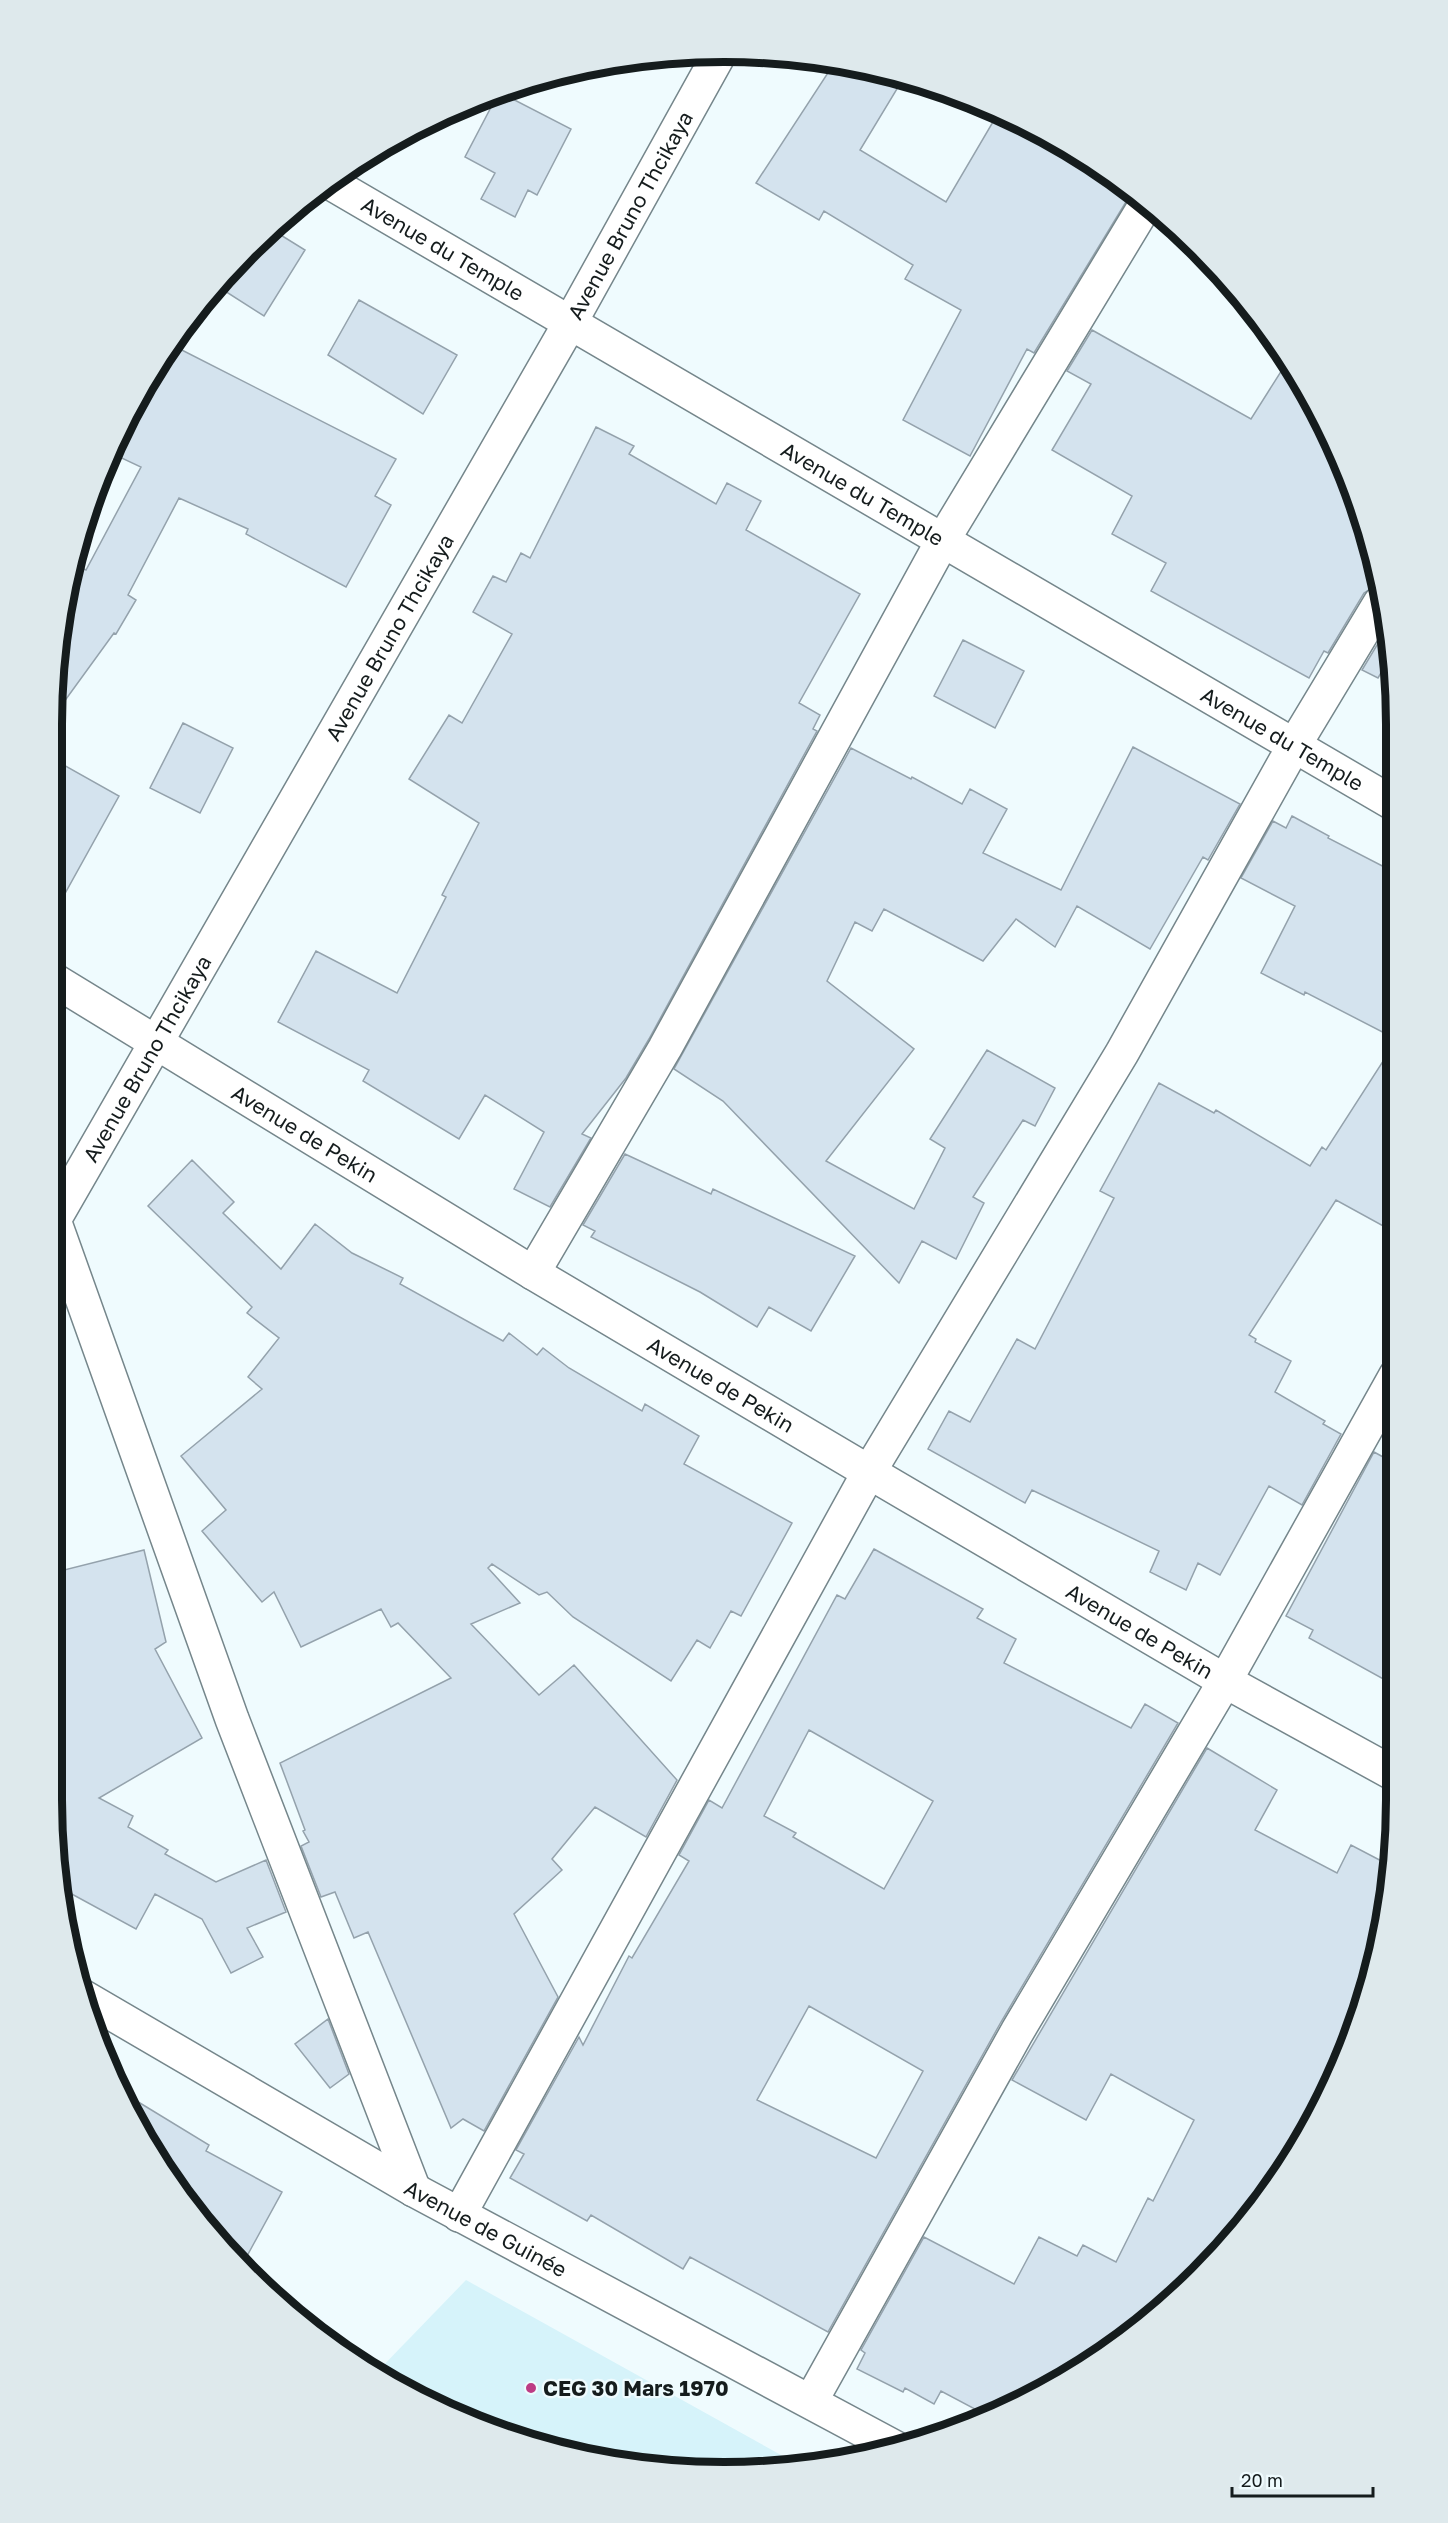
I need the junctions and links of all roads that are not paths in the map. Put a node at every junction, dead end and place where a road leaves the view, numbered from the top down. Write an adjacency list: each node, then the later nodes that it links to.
1 (715, 62): 4 (street, Avenue Bruno Thcikaya)
2 (337, 187): 4 (street, Avenue du Temple)
3 (1142, 210): 5 (street)
4 (570, 323): 5 (street, Avenue du Temple); 10 (street, Avenue Bruno Thcikaya)
5 (943, 540): 7 (street, Avenue du Temple); 13 (street)
6 (1376, 609): 7 (street)
7 (1295, 744): 8 (street, Avenue du Temple); 15 (street)
8 (1387, 800)
9 (61, 984): 10 (street, Avenue de Pekin)
10 (158, 1042): 11 (street, Avenue Bruno Thcikaya); 13 (street, Avenue de Pekin)
11 (61, 1208)
12 (61, 1240): 19 (street)
13 (533, 1273): 15 (street, Avenue de Pekin)
14 (1387, 1391): 16 (street)
15 (869, 1472): 16 (street, Avenue de Pekin); 20 (street)
16 (1225, 1681): 17 (street, Avenue de Pekin); 21 (street)
17 (1387, 1770)
18 (94, 2003): 19 (street, Avenue de Guinée)
19 (414, 2190): 20 (street, Avenue de Guinée)
20 (459, 2215): 21 (street, Avenue de Guinée)
21 (811, 2401): 22 (street, Avenue de Guinée)
22 (884, 2442)

